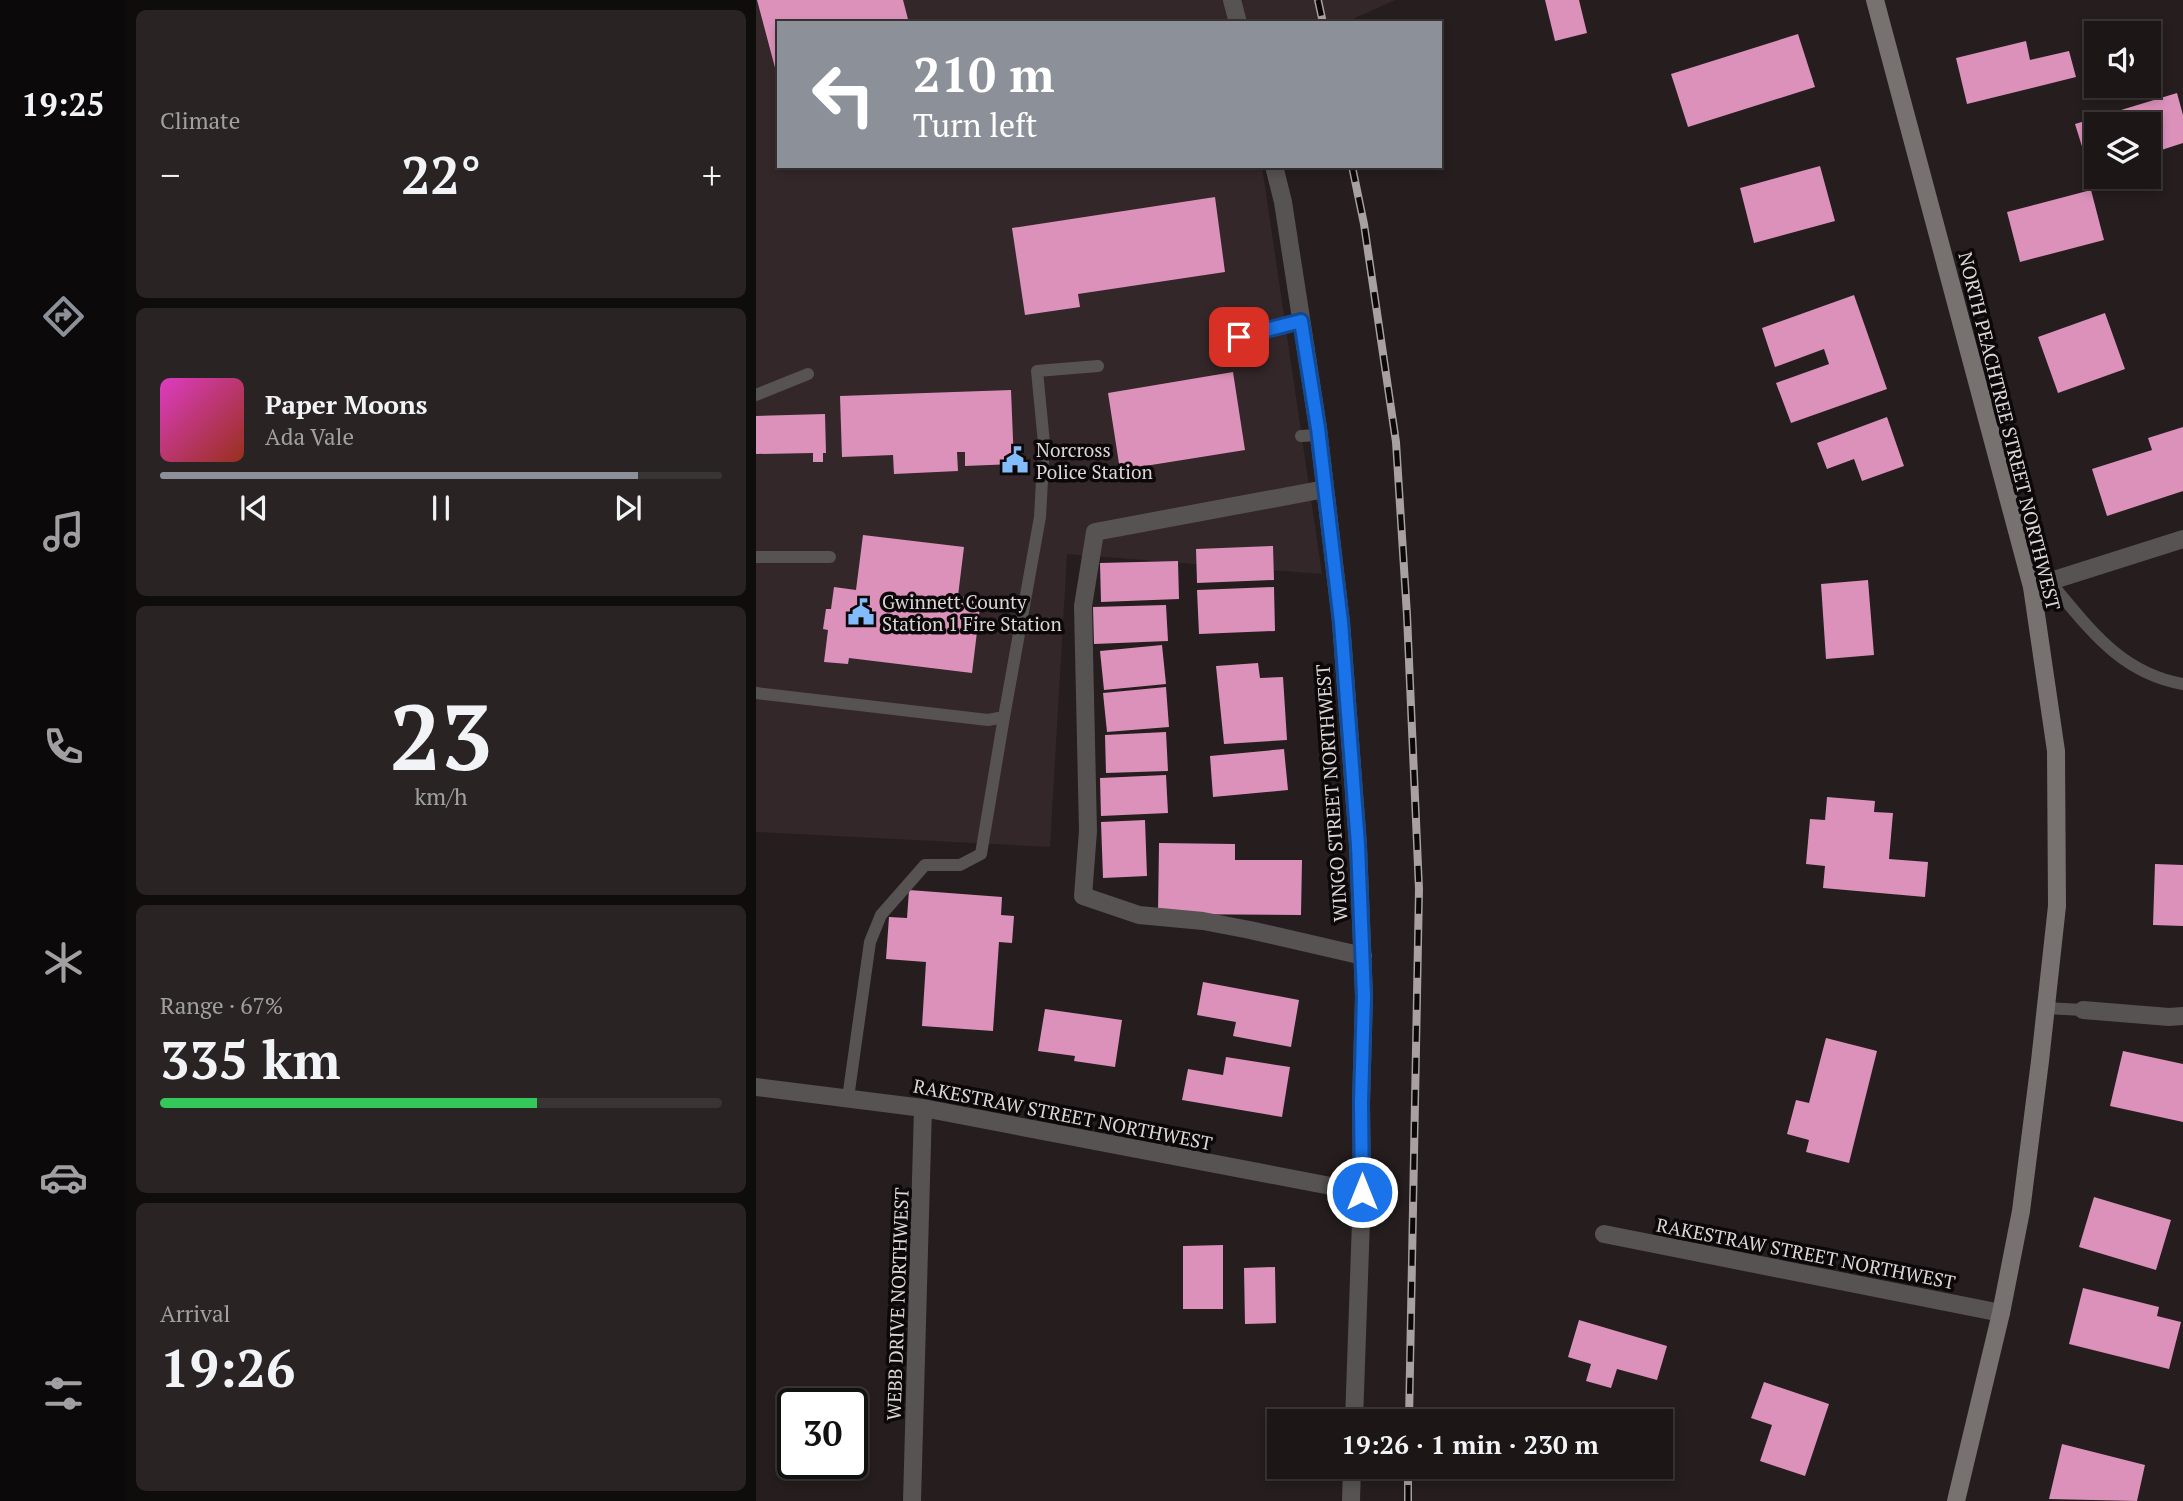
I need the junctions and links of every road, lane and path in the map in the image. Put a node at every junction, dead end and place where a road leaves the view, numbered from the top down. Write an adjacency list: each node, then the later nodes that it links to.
1 (1232, 0): 3 (street)
2 (1875, 0): 15 (street, NORTH PEACHTREE STREET NORTHWEST)
3 (1237, 21)
4 (1274, 168): 5 (street, WINGO STREET NORTHWEST)
5 (1301, 321): 6 (lane); 10 (street, WINGO STREET NORTHWEST)
6 (1239, 337)
7 (1098, 366): 18 (lane)
8 (808, 374): 9 (lane)
9 (756, 395)
10 (1325, 489): 19 (street, WINGO STREET NORTHWEST); 19 (street)
11 (2183, 540): 14 (street)
12 (756, 557): 13 (lane)
13 (830, 557)
14 (2050, 582): 15 (street); 16 (lane)
15 (2032, 587): 20 (street, NORTH PEACHTREE STREET NORTHWEST)
16 (2183, 684)
17 (756, 693): 18 (lane)
18 (1004, 717): 24 (lane)
19 (1363, 956): 26 (street, WINGO STREET NORTHWEST)
20 (2046, 1008): 21 (lane); 28 (street, NORTH PEACHTREE STREET NORTHWEST)
21 (2083, 1010): 22 (street)
22 (2183, 1016)
23 (756, 1087): 24 (street, RAKESTRAW STREET NORTHWEST)
24 (848, 1098): 25 (street, RAKESTRAW STREET NORTHWEST)
25 (923, 1108): 26 (street, RAKESTRAW STREET NORTHWEST); 31 (street, WEBB DRIVE NORTHWEST)
26 (1362, 1192): 29 (street, WINGO STREET NORTHWEST)
27 (1604, 1234): 28 (street, RAKESTRAW STREET NORTHWEST)
28 (2001, 1313): 33 (street, NORTH PEACHTREE STREET NORTHWEST)
29 (1354, 1409)
30 (1352, 1479): 32 (street)
31 (912, 1501)
32 (1351, 1501)
33 (1956, 1501)

